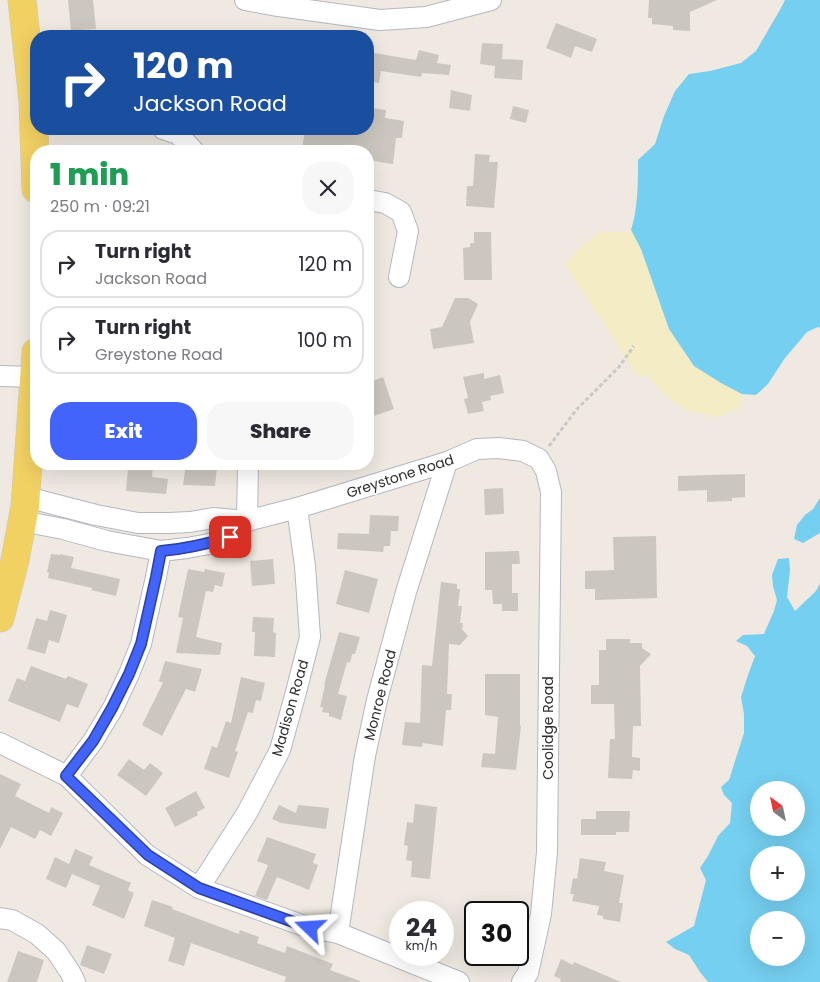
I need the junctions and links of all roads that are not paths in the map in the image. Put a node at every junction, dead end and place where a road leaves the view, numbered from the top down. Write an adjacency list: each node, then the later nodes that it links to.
1 (22, 0): 4 (main road)
2 (245, 0): 3 (street)
3 (491, 0)
4 (30, 62)
5 (179, 135): 6 (street)
6 (188, 145)
7 (374, 201): 8 (street)
8 (399, 277)
9 (30, 366): 10 (street)
10 (0, 376)
11 (30, 430): 16 (main road)
12 (447, 462): 13 (street, Greystone Road); 15 (street, Greystone Road); 24 (street, Monroe Road)
13 (543, 465): 27 (street, Coolidge Road)
14 (248, 470): 17 (street)
15 (297, 508): 17 (street, Greystone Road); 22 (street, Madison Road)
16 (24, 509): 17 (street, Greystone Road); 18 (street, Greystone Road); 19 (main road)
17 (247, 522): 18 (street, Greystone Road)
18 (161, 551): 21 (street)
19 (0, 618)
20 (0, 743): 21 (street)
21 (66, 776): 22 (street)
22 (199, 888): 24 (street)
23 (0, 918): 25 (street)
24 (338, 933): 26 (street)
25 (75, 982)
26 (459, 982)
27 (522, 982)

